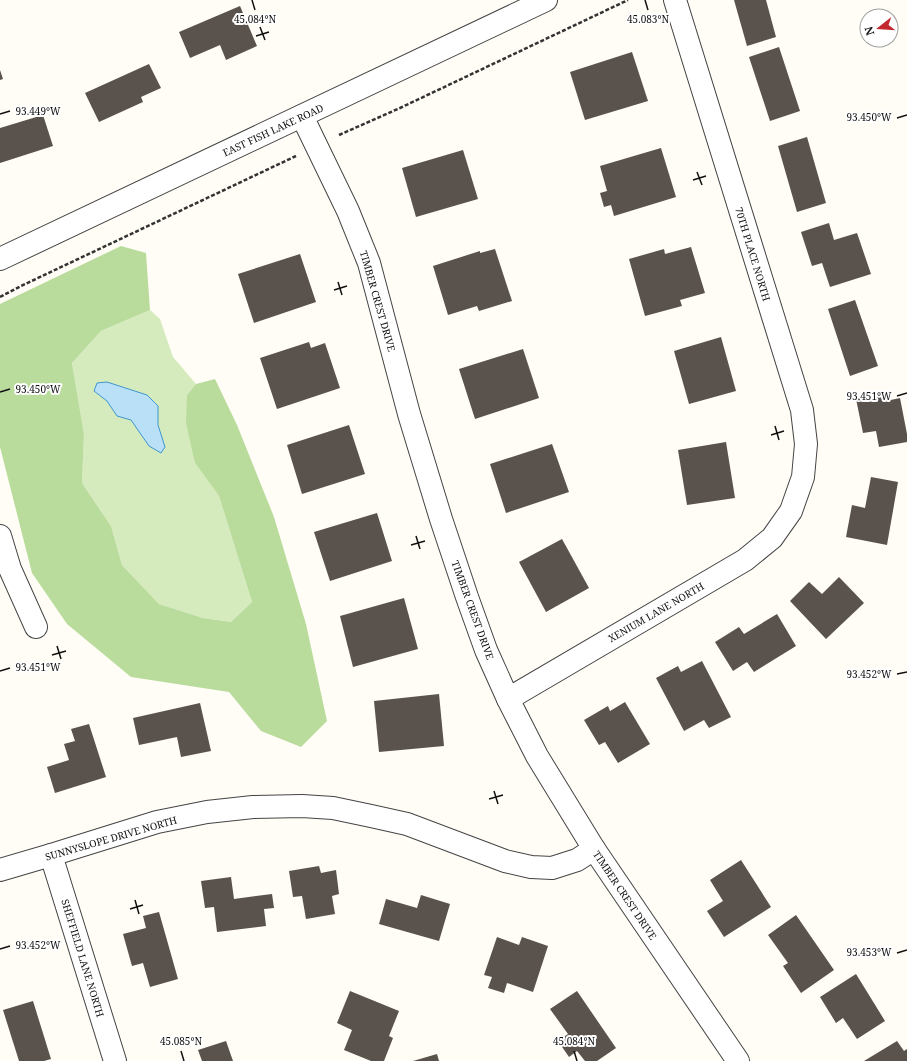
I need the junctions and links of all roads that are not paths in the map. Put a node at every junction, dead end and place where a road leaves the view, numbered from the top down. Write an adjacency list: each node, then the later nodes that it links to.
1 (546, 0): 3 (street, EAST FISH LAKE ROAD)
2 (675, 0): 5 (street, 70TH PLACE NORTH)
3 (302, 116): 4 (street, EAST FISH LAKE ROAD); 8 (street, TIMBER CREST DRIVE)
4 (0, 259)
5 (790, 511): 8 (street, XENIUM LANE NORTH)
6 (0, 536): 7 (street)
7 (36, 627)
8 (508, 699): 9 (street, TIMBER CREST DRIVE)
9 (594, 849): 10 (street, SUNNYSLOPE DRIVE NORTH); 13 (street, TIMBER CREST DRIVE)
10 (51, 855): 11 (street, SUNNYSLOPE DRIVE NORTH); 12 (street, SHEFFIELD LANE NORTH)
11 (0, 870)
12 (115, 1061)
13 (738, 1061)

